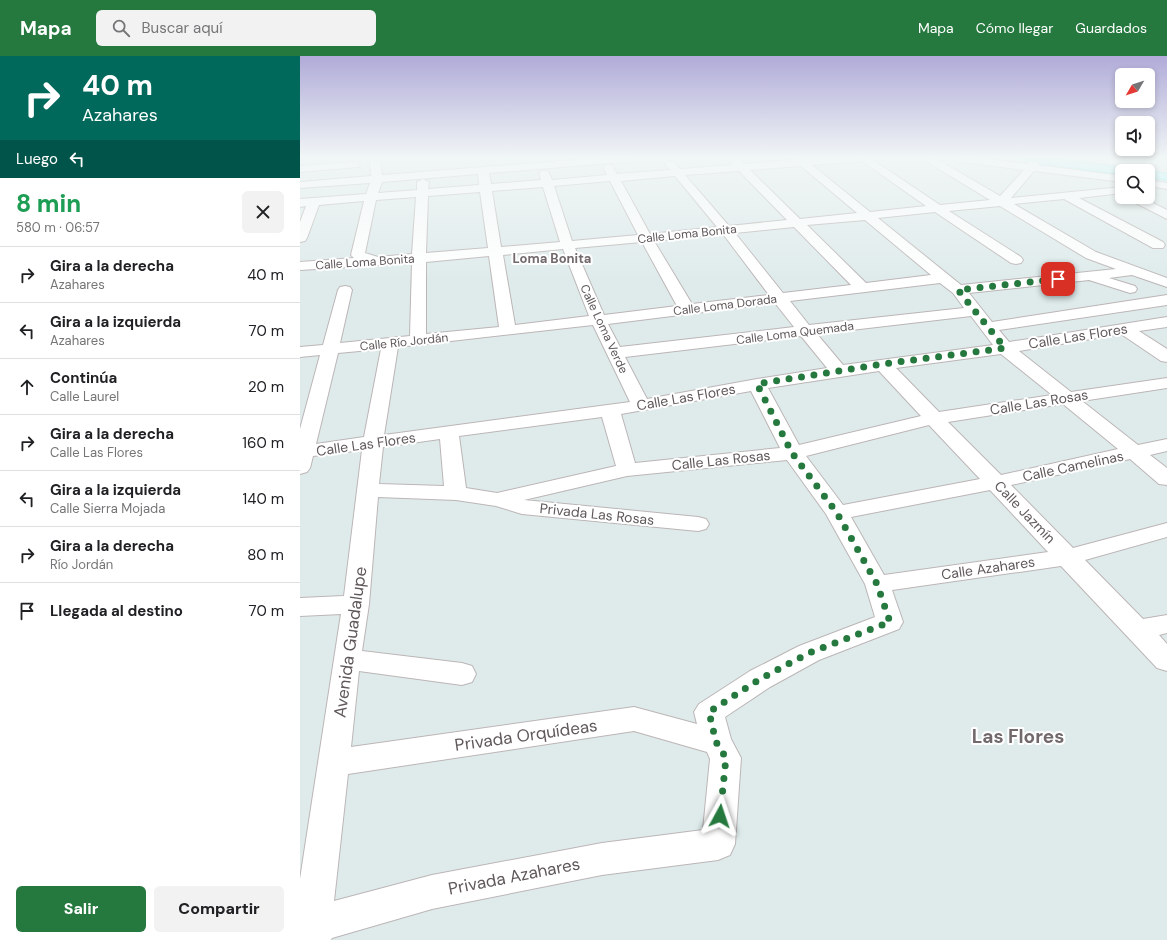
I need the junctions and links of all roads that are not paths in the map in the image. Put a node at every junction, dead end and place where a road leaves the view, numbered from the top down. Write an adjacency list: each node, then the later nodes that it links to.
1 (377, 199): 13 (street)
2 (422, 199): 28 (street)
3 (487, 199): 27 (street)
4 (553, 199): 25 (street, Calle Loma Verde)
5 (625, 199): 24 (street)
6 (700, 199): 22 (street)
7 (774, 199): 21 (street)
8 (847, 199): 20 (street)
9 (924, 199): 18 (street)
10 (999, 199): 14 (street)
11 (1025, 199): 14 (street, Calle Loma Bonita)
12 (1073, 199): 26 (street)
13 (370, 201): 17 (street); 30 (street)
14 (1002, 201): 18 (street, Calle Loma Bonita); 32 (street)
15 (300, 203): 17 (street)
16 (1146, 204): 19 (street)
17 (312, 207): 23 (street)
18 (938, 209): 20 (street, Calle Loma Bonita); 29 (street)
19 (1167, 215)
20 (869, 217): 21 (street, Calle Loma Bonita); 34 (street)
21 (796, 222): 22 (street, Calle Loma Bonita); 36 (street)
22 (726, 230): 24 (street, Calle Loma Bonita); 40 (street)
23 (300, 238)
24 (646, 238): 25 (street, Calle Loma Bonita); 43 (street)
25 (567, 244): 27 (street, Calle Loma Bonita); 45 (street, Calle Loma Verde)
26 (1158, 245)
27 (495, 252): 28 (street, Calle Loma Bonita); 49 (street)
28 (419, 258): 30 (street, Calle Loma Bonita); 51 (street)
29 (1016, 260)
30 (378, 261): 31 (street, Calle Loma Bonita)
31 (300, 266)
32 (1126, 272): 33 (street); 35 (street); 39 (street)
33 (1086, 276): 38 (street); 39 (street)
34 (943, 278): 36 (street, Calle Loma Dorada); 38 (street)
35 (1167, 283)
36 (862, 287): 40 (street, Calle Loma Dorada)
37 (345, 290): 54 (street)
38 (958, 290): 44 (street)
39 (1130, 290): 42 (street)
40 (779, 298): 43 (street, Calle Loma Dorada); 50 (street)
41 (1167, 300): 42 (street)
42 (1140, 304): 46 (street); 47 (street)
43 (687, 309): 45 (street, Calle Loma Dorada)
44 (975, 311): 47 (street); 50 (street, Calle Loma Quemada)
45 (599, 321): 49 (street, Calle Loma Dorada); 56 (street, Calle Loma Verde)
46 (1159, 323): 48 (street, Calle Las Flores)
47 (988, 327): 53 (street)
48 (1124, 329): 53 (street, Calle Las Flores); 57 (street)
49 (508, 331): 51 (street, Calle Río Jordán)
50 (806, 332): 56 (street, Calle Loma Quemada); 59 (street)
51 (418, 341): 52 (street, Calle Río Jordán)
52 (390, 344): 54 (street, Calle Río Jordán); 67 (street, Avenida Guadalupe)
53 (1005, 348): 58 (street, Calle Las Flores); 62 (street)
54 (329, 349): 55 (street, Calle Río Jordán); 71 (street)
55 (300, 352)
56 (615, 353): 63 (street, Calle Loma Verde)
57 (1167, 357)
58 (882, 364): 59 (street, Calle Las Flores); 65 (street, Calle Jazmín)
59 (839, 371): 61 (street, Calle Las Flores)
60 (1167, 383): 62 (street, Calle Las Rosas)
61 (757, 384): 63 (street, Calle Las Flores); 70 (street)
62 (1068, 397): 65 (street, Calle Las Rosas); 69 (street)
63 (641, 406): 64 (street, Calle Las Flores)
64 (610, 410): 66 (street, Calle Las Flores); 72 (street)
65 (934, 418): 70 (street, Calle Las Rosas); 74 (street, Calle Jazmín)
66 (449, 432): 67 (street, Calle Las Flores); 76 (street)
67 (373, 442): 71 (street, Calle Las Flores); 75 (street, Avenida Guadalupe)
68 (1167, 445): 69 (street, Calle Camelinas)
69 (1134, 452): 73 (street); 74 (street, Calle Camelinas)
70 (792, 453): 72 (street, Calle Las Rosas); 78 (street)
71 (301, 457)
72 (627, 470): 77 (street, Calle Las Rosas)
73 (1167, 479)
74 (997, 482): 78 (street, Calle Camelinas); 81 (street, Calle Jazmín)
75 (368, 490): 76 (street, Calle Las Rosas); 83 (street, Avenida Guadalupe)
76 (456, 493): 77 (street, Calle Las Rosas)
77 (497, 500): 79 (street, Privada Las Rosas)
78 (837, 513): 82 (street)
79 (698, 524)
80 (1167, 530): 81 (street, Calle Azahares)
81 (1068, 557): 82 (street, Calle Azahares); 86 (street, Calle Jazmín)
82 (877, 584): 90 (street)
83 (356, 604): 84 (street); 87 (street, Avenida Guadalupe)
84 (300, 607)
85 (1167, 624): 86 (street)
86 (1138, 630): 88 (street, Calle Jazmín)
87 (347, 659): 89 (street); 91 (street, Avenida Guadalupe)
88 (1167, 661)
89 (462, 674)
90 (716, 742): 91 (street, Privada Orquídeas); 93 (street, Privada Azahares)
91 (334, 763): 92 (street, Avenida Guadalupe)
92 (309, 885): 93 (street, Avenida Guadalupe)
93 (313, 933)

